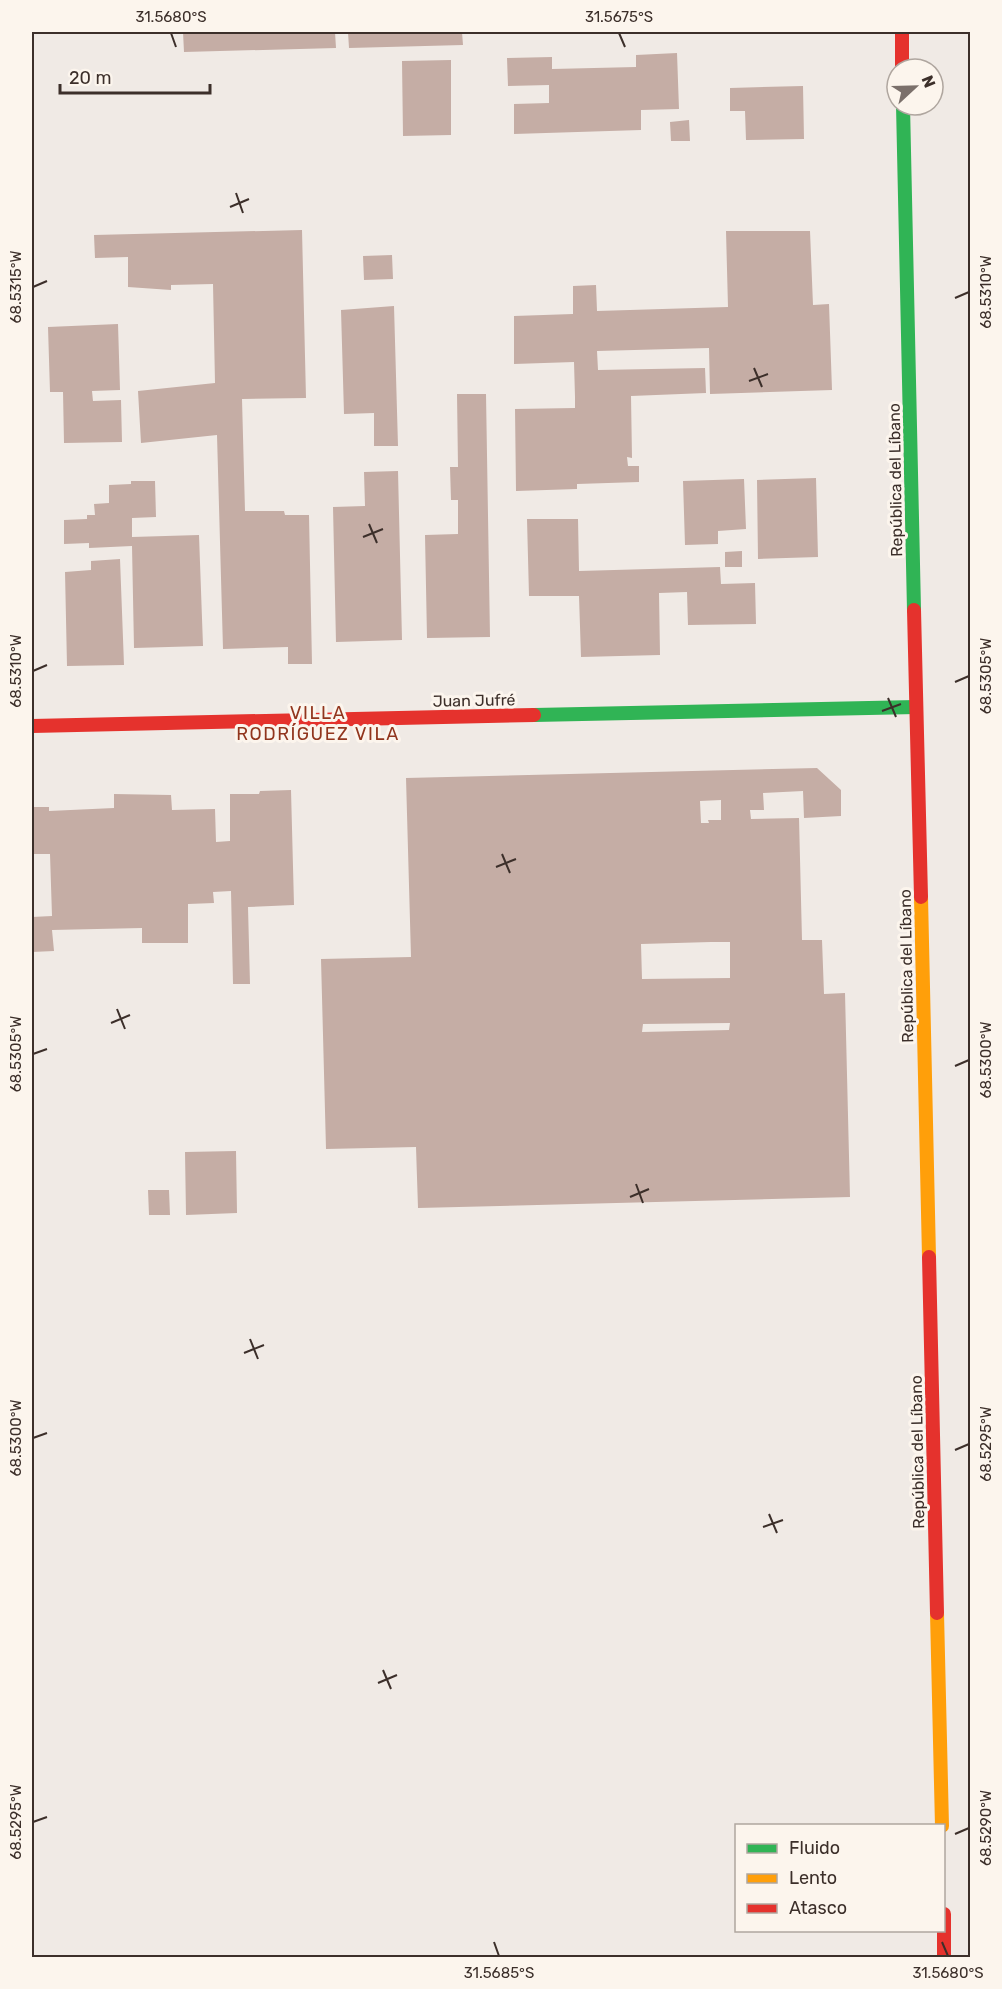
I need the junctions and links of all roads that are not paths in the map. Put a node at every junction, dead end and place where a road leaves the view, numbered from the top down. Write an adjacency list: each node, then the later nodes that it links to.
1 (902, 32): 2 (main road)
2 (902, 57)
3 (903, 117): 4 (main road, República del Líbano)
4 (916, 707): 5 (main road, Juan Jufré); 6 (main road, República del Líbano)
5 (32, 726)
6 (942, 1824)
7 (944, 1932): 8 (main road)
8 (944, 1958)

